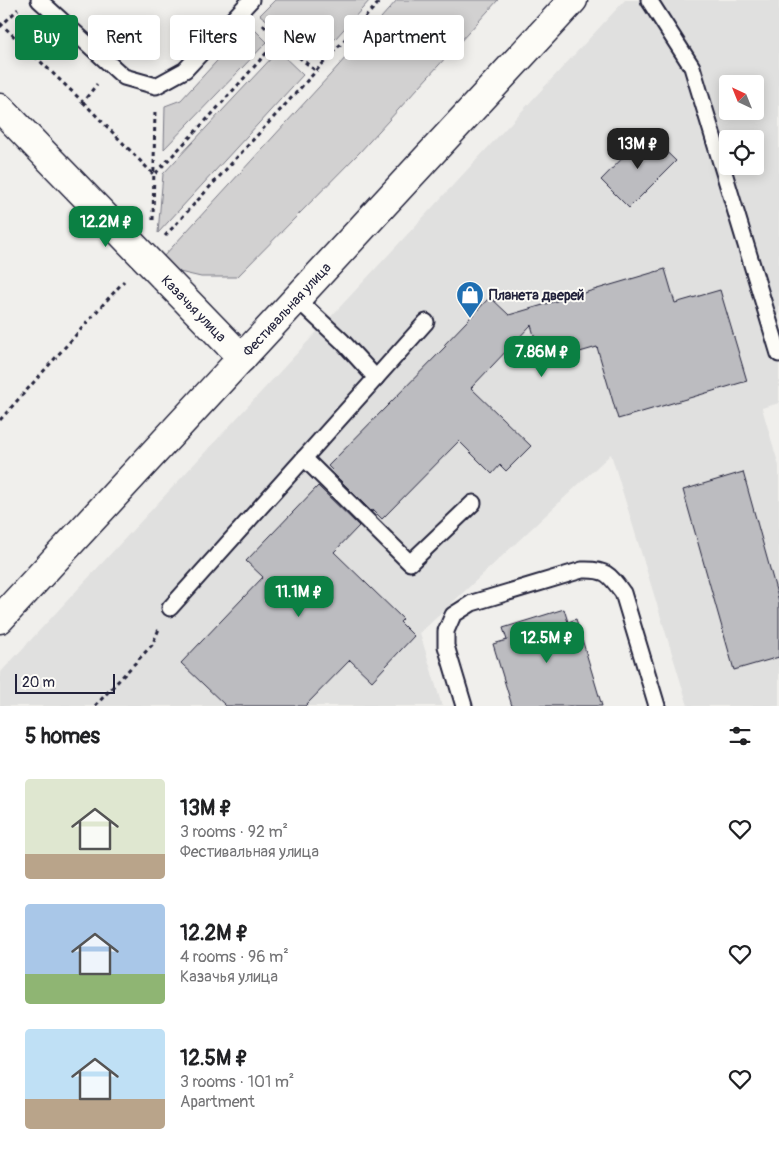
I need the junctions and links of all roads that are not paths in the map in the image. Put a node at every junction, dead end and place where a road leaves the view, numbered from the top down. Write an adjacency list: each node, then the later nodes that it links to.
1 (39, 0): 2 (lane)
2 (251, 0)
3 (573, 0): 6 (main road, Фестивальная улица)
4 (649, 0): 8 (lane)
5 (0, 108): 9 (main road, Казачья улица)
6 (297, 299): 9 (main road, Фестивальная улица); 10 (lane)
7 (426, 322): 10 (lane)
8 (779, 354)
9 (242, 358): 14 (main road, Фестивальная улица)
10 (376, 378): 11 (lane)
11 (304, 458): 12 (lane); 13 (lane)
12 (474, 503)
13 (170, 608)
14 (0, 619)
15 (464, 706): 16 (lane)
16 (657, 706)

